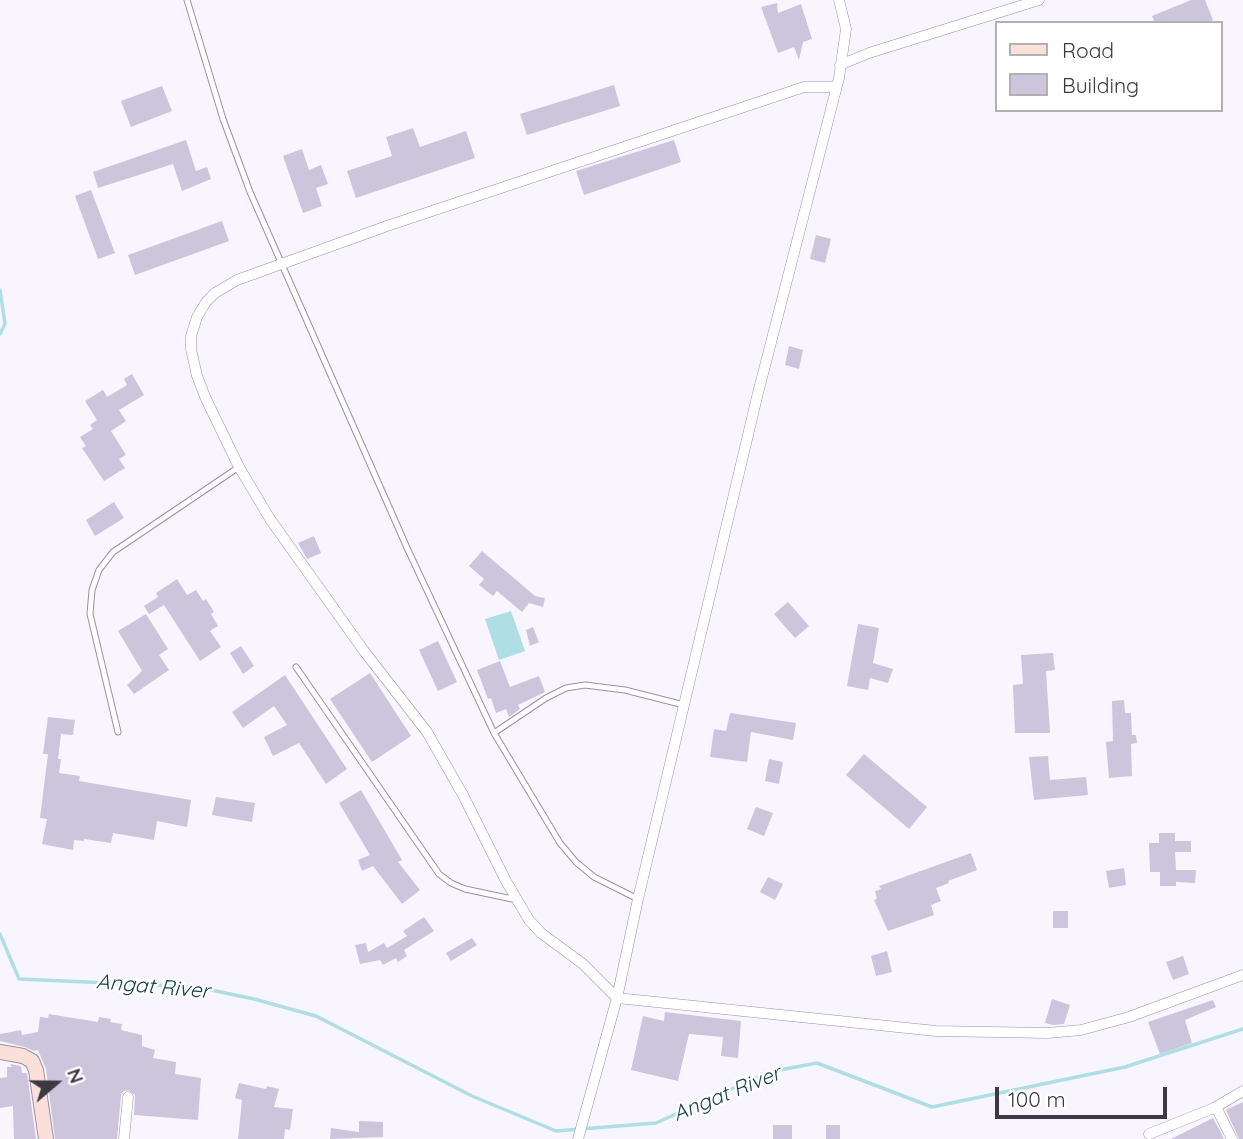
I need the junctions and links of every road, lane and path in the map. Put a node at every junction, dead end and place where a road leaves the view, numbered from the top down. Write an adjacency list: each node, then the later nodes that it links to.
1 (187, 0): 6 (lane)
2 (839, 0): 4 (street)
3 (1039, 0): 4 (street)
4 (840, 65): 5 (street)
5 (836, 87): 6 (street); 9 (street)
6 (282, 263): 7 (street); 11 (lane)
7 (239, 467): 10 (lane); 13 (street)
8 (296, 667): 13 (lane)
9 (684, 705): 11 (lane); 12 (street)
10 (118, 732)
11 (494, 733): 12 (lane)
12 (638, 899): 15 (street)
13 (517, 900): 15 (street)
14 (1243, 975): 15 (street)
15 (617, 998): 23 (street)
16 (0, 1052): 21 (street)
17 (1243, 1091): 19 (street)
18 (128, 1097): 22 (street)
19 (1216, 1107): 20 (street); 24 (street)
20 (1149, 1134)
21 (46, 1139)
22 (124, 1139)
23 (578, 1139)
24 (1232, 1139)

